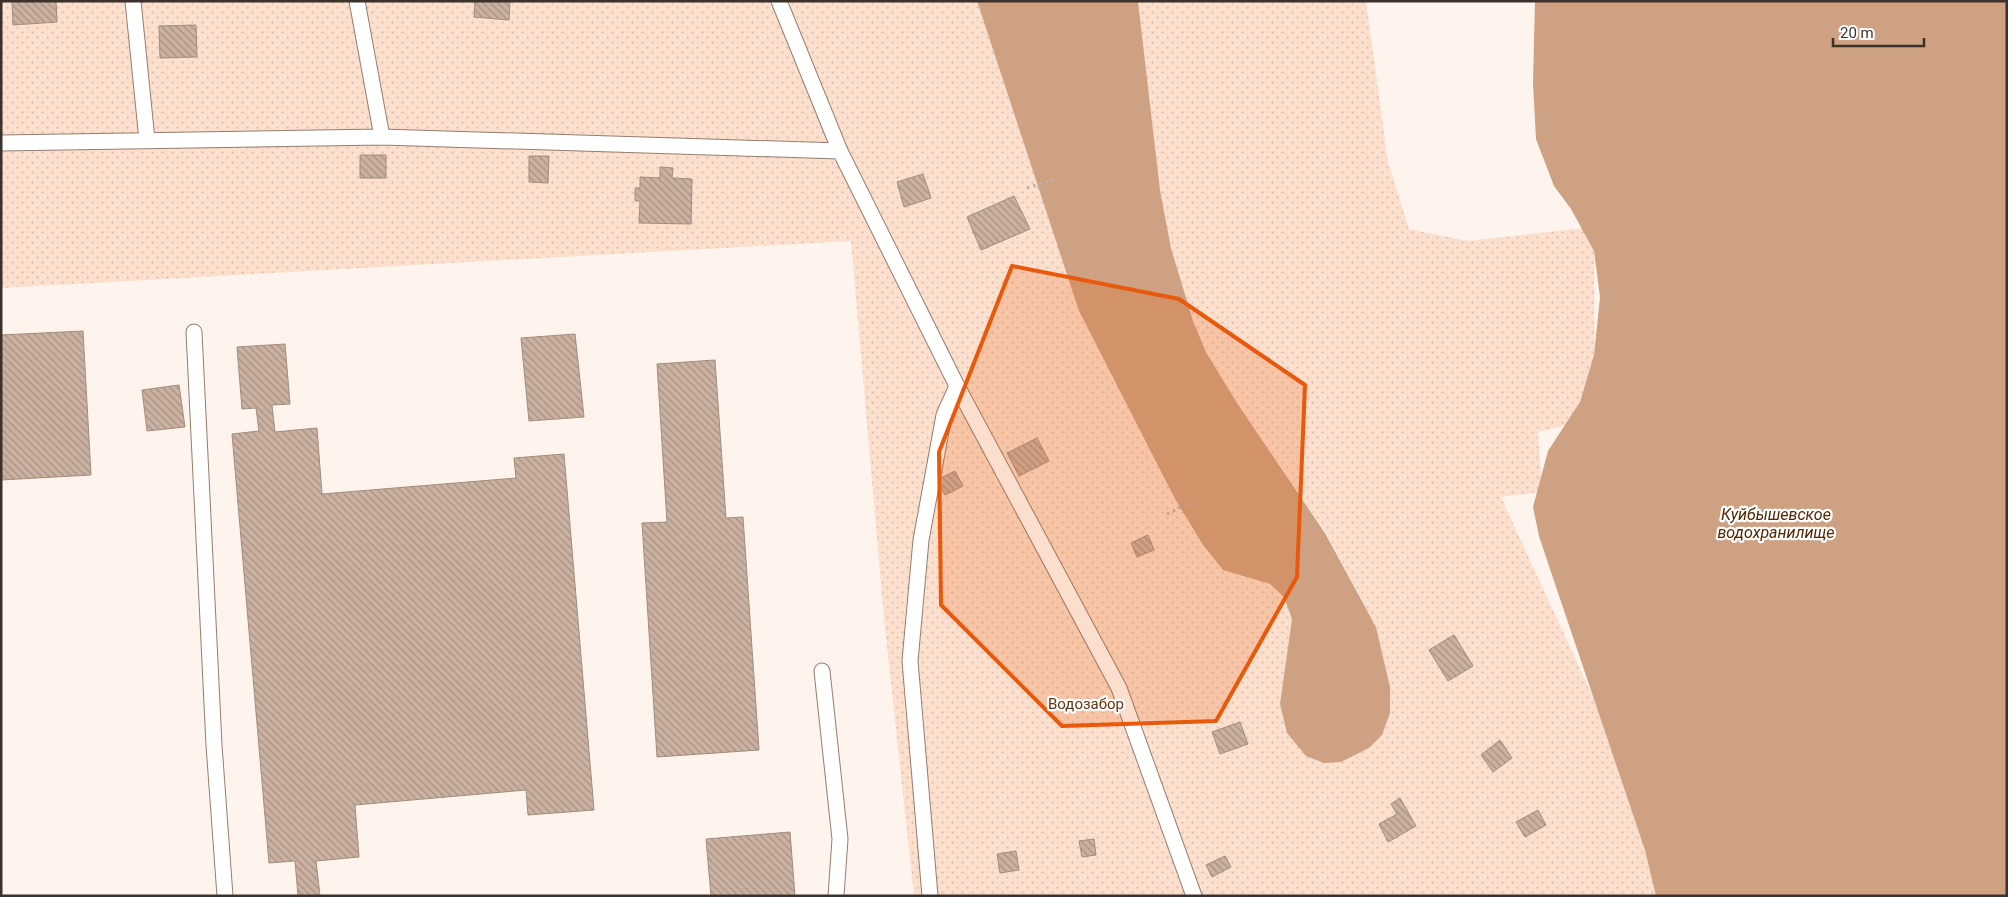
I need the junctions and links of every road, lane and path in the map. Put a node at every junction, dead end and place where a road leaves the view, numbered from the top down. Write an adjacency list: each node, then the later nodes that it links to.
1 (133, 1): 5 (lane)
2 (357, 1): 4 (lane)
3 (779, 1): 7 (lane)
4 (382, 137): 5 (lane); 7 (lane)
5 (146, 140): 6 (lane)
6 (1, 143)
7 (840, 150): 11 (lane)
8 (1058, 178): 9 (path)
9 (1027, 188)
10 (194, 332): 15 (lane)
11 (957, 386): 17 (lane); 18 (lane)
12 (1197, 498): 13 (path)
13 (1168, 514)
14 (822, 672): 16 (lane)
15 (226, 896)
16 (836, 896)
17 (930, 896)
18 (1194, 896)

